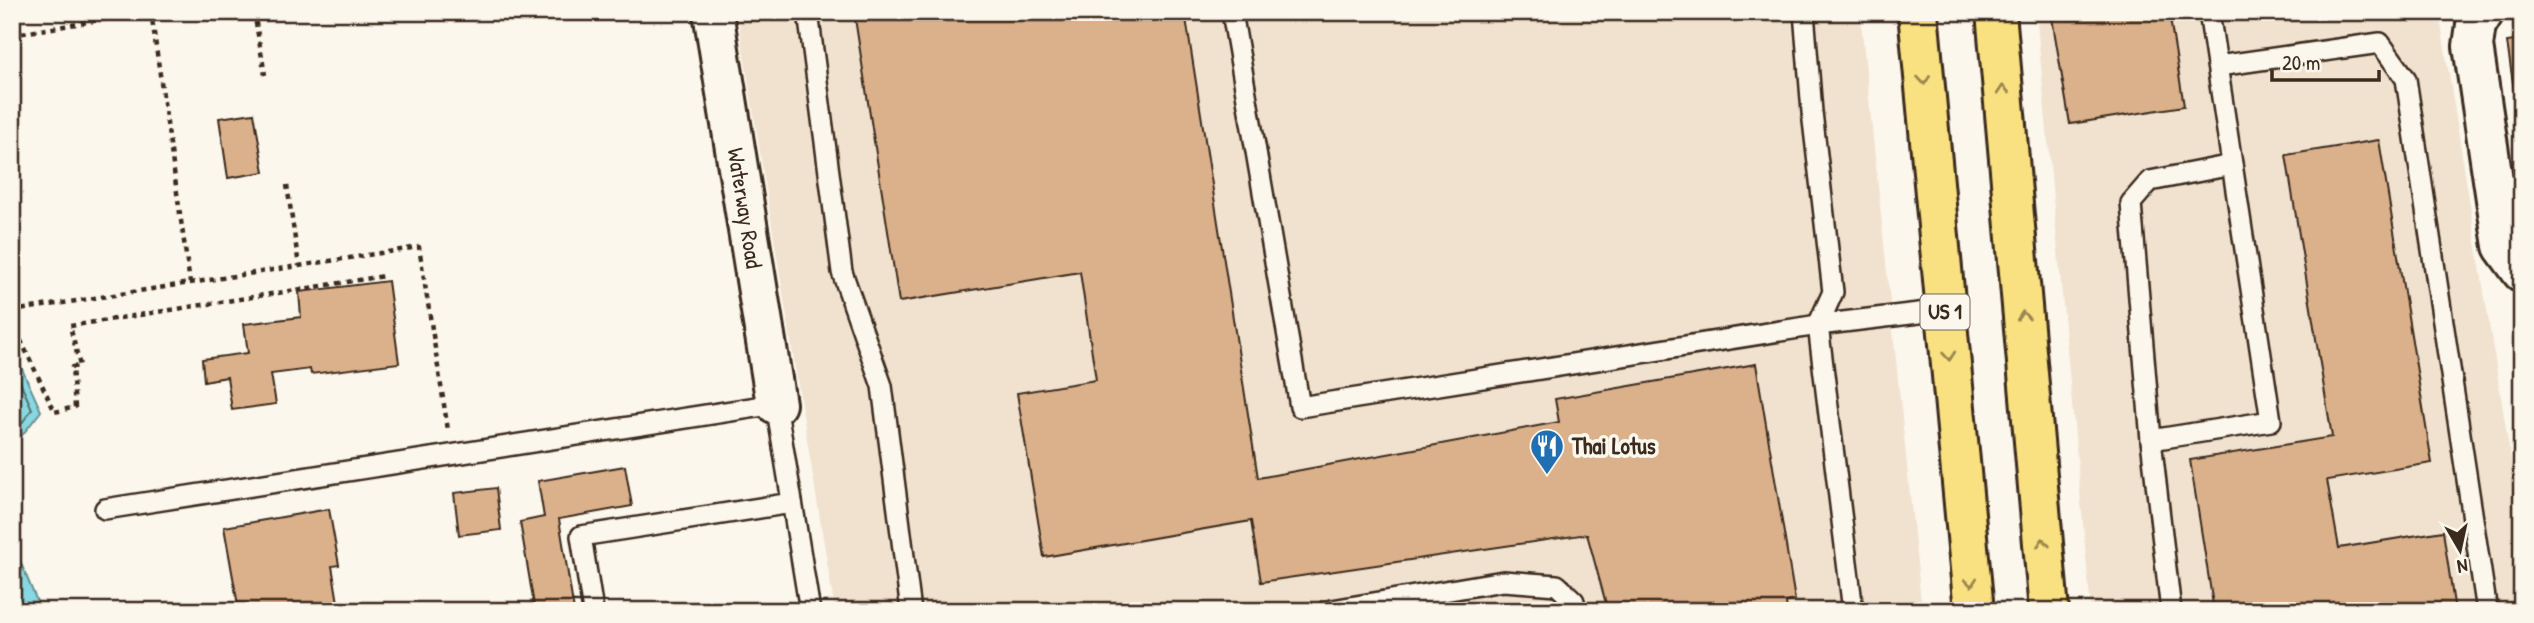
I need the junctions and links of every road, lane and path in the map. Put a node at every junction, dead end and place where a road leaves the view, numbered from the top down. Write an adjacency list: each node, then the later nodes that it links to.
1 (148, 12): 11 (path); 19 (path)
2 (254, 12): 13 (path)
3 (713, 12): 24 (street, Waterway Road)
4 (808, 12): 31 (lane)
5 (1232, 12): 23 (lane)
6 (1804, 12): 23 (lane)
7 (1917, 12): 20 (main road, US 1, one-way to 20)
8 (1996, 12): 36 (main road, one-way to 8)
9 (2209, 12): 12 (lane)
10 (2484, 12): 17 (street)
11 (12, 35)
12 (2218, 66): 14 (lane); 38 (lane)
13 (265, 75)
14 (2232, 165): 25 (lane); 25 (lane)
15 (288, 185): 16 (path)
16 (299, 266): 19 (path); 26 (path)
17 (2522, 272)
18 (384, 276): 22 (path)
19 (190, 283): 21 (path)
20 (1944, 310): 23 (lane); 35 (main road, US 1, one-way to 35)
21 (12, 311)
22 (12, 321)
23 (1818, 325): 34 (lane)
24 (776, 404): 26 (lane); 27 (lane)
25 (2151, 440): 37 (lane)
26 (452, 455): 28 (lane)
27 (792, 502): 29 (lane); 30 (lane)
28 (105, 509)
29 (593, 611)
30 (810, 611)
31 (911, 611)
32 (1326, 611): 33 (lane)
33 (1576, 611)
34 (1853, 611)
35 (1974, 611)
36 (2049, 611)
37 (2171, 611)
38 (2487, 611)

